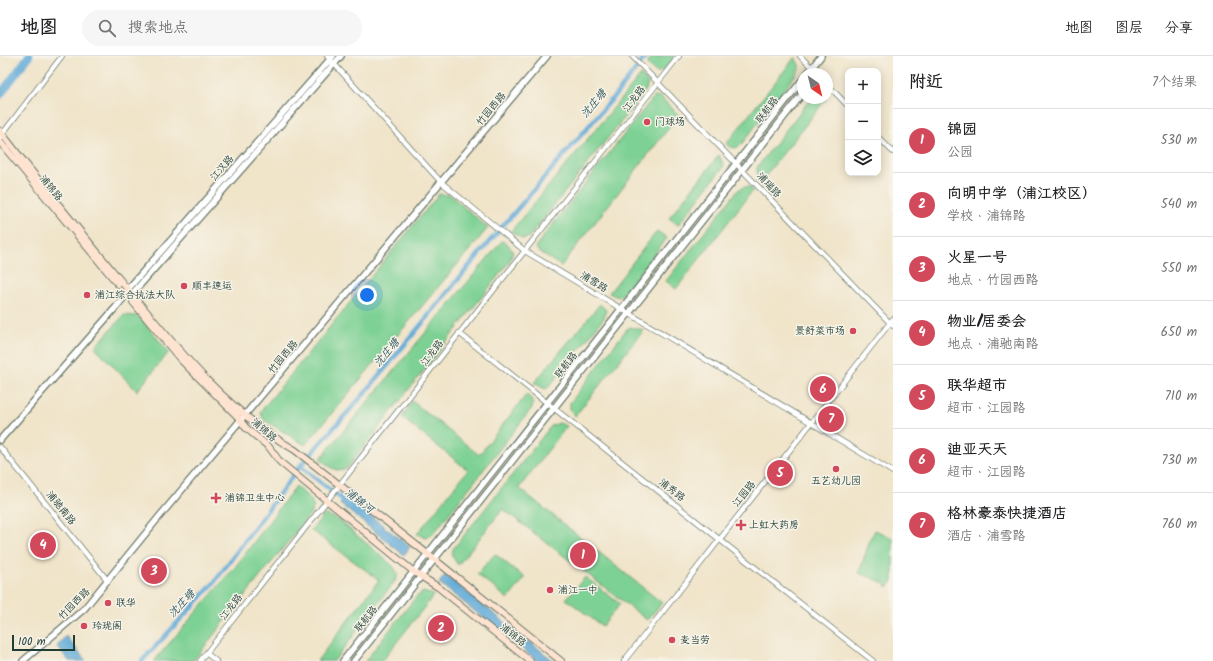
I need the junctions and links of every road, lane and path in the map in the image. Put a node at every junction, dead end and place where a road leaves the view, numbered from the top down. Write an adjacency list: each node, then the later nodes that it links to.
1 (62, 56): 15 (street)
2 (341, 56): 8 (street, 江汉路)
3 (547, 56): 21 (street, 竹园西路)
4 (632, 56): 10 (street, 浦瑞路)
5 (679, 56): 10 (street, 江龙路)
6 (800, 56): 9 (street)
7 (822, 56): 9 (street)
8 (331, 59): 21 (street, 浦雪路); 23 (street, 江汉路)
9 (812, 68)
10 (658, 83): 19 (street, 浦瑞路); 22 (street, 江龙路)
11 (797, 87): 19 (street, 联航路)
12 (833, 90): 14 (street)
13 (797, 101): 20 (street, 联航路)
14 (846, 104)
15 (1, 134): 23 (main road, 浦锦路)
16 (881, 139): 18 (street)
17 (0, 142): 23 (main road, 浦锦路)
18 (893, 152)
19 (736, 164): 20 (street, 浦瑞路); 24 (street, 联航路)
20 (742, 170): 25 (street, 联航路); 26 (street, 浦瑞路)
21 (441, 182): 22 (street, 浦雪路); 30 (street, 竹园西路)
22 (524, 251): 24 (street, 浦雪路); 27 (street, 江龙路)
23 (129, 292): 30 (main road, 浦锦路); 31 (main road, 浦锦路); 33 (street, 江汉路)
24 (622, 309): 25 (street, 浦雪路); 28 (street, 联航路)
25 (629, 313): 29 (street, 联航路); 32 (street, 浦雪路)
26 (892, 323): 32 (street, 江园路)
27 (460, 333): 28 (street, 浦秀路); 36 (street, 江龙路)
28 (548, 403): 29 (street, 浦秀路); 39 (street, 联航路)
29 (554, 408): 38 (street, 浦秀路); 40 (street, 联航路)
30 (246, 416): 31 (street, 竹园西路); 36 (main road, 浦锦路)
31 (240, 421): 37 (main road, 浦锦路); 43 (street, 竹园西路)
32 (811, 423): 35 (street, 浦雪路); 38 (street, 江园路)
33 (0, 440)
34 (0, 447): 43 (street, 浦驰南路)
35 (893, 472)
36 (339, 485): 37 (street, 江龙路); 39 (main road, 浦锦路)
37 (326, 501): 41 (main road, 浦锦路); 44 (street, 江龙路)
38 (719, 539): 52 (street, 江园路); 53 (street, 浦秀路)
39 (427, 556): 40 (main road, 浦锦路); 41 (street, 联航路)
40 (433, 560): 42 (street, 联航路); 51 (main road, 浦锦路)
41 (416, 570): 42 (main road, 浦锦路); 48 (street, 联航路)
42 (422, 574): 49 (street, 联航路); 50 (main road, 浦锦路)
43 (108, 580): 45 (street, 竹园西路)
44 (206, 653): 46 (street, 江龙路); 47 (street)
45 (23, 661)
46 (200, 661)
47 (216, 661)
48 (344, 661)
49 (354, 661)
50 (530, 661)
51 (561, 661)
52 (624, 661)
53 (873, 661)

